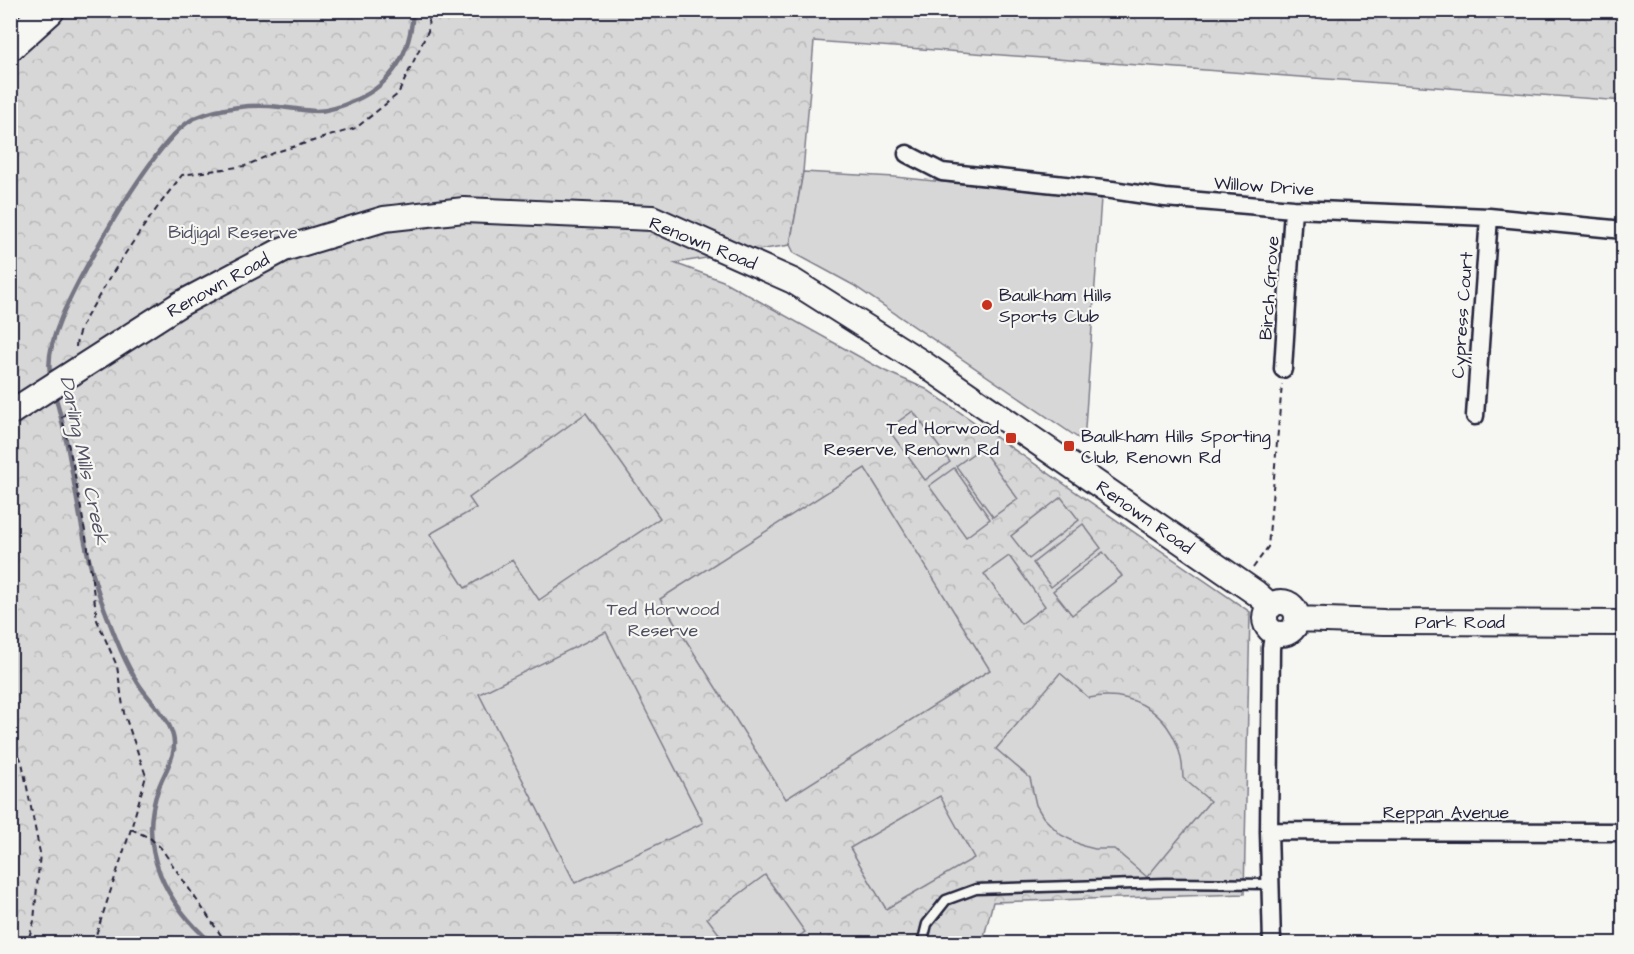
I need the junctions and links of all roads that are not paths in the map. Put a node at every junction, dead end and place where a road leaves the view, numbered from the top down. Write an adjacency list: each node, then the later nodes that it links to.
1 (49, 10): 2 (highway)
2 (10, 45)
3 (907, 154): 4 (street, Willow Drive)
4 (1293, 209): 5 (street, Willow Drive); 7 (street, Birch Grove)
5 (1489, 217): 6 (street, Willow Drive); 9 (street, Cypress Court)
6 (1623, 230)
7 (1283, 369)
8 (10, 413): 10 (main road, Renown Road, bridge)
9 (1475, 416)
10 (1270, 606): 11 (main road); 13 (main road)
11 (1297, 619): 12 (main road, Park Road); 13 (main road)
12 (1623, 623)
13 (1274, 632): 14 (street)
14 (1269, 831): 15 (street, Reppan Avenue); 16 (street)
15 (1623, 832)
16 (1272, 884): 17 (lane); 18 (street)
17 (922, 944)
18 (1272, 944)

